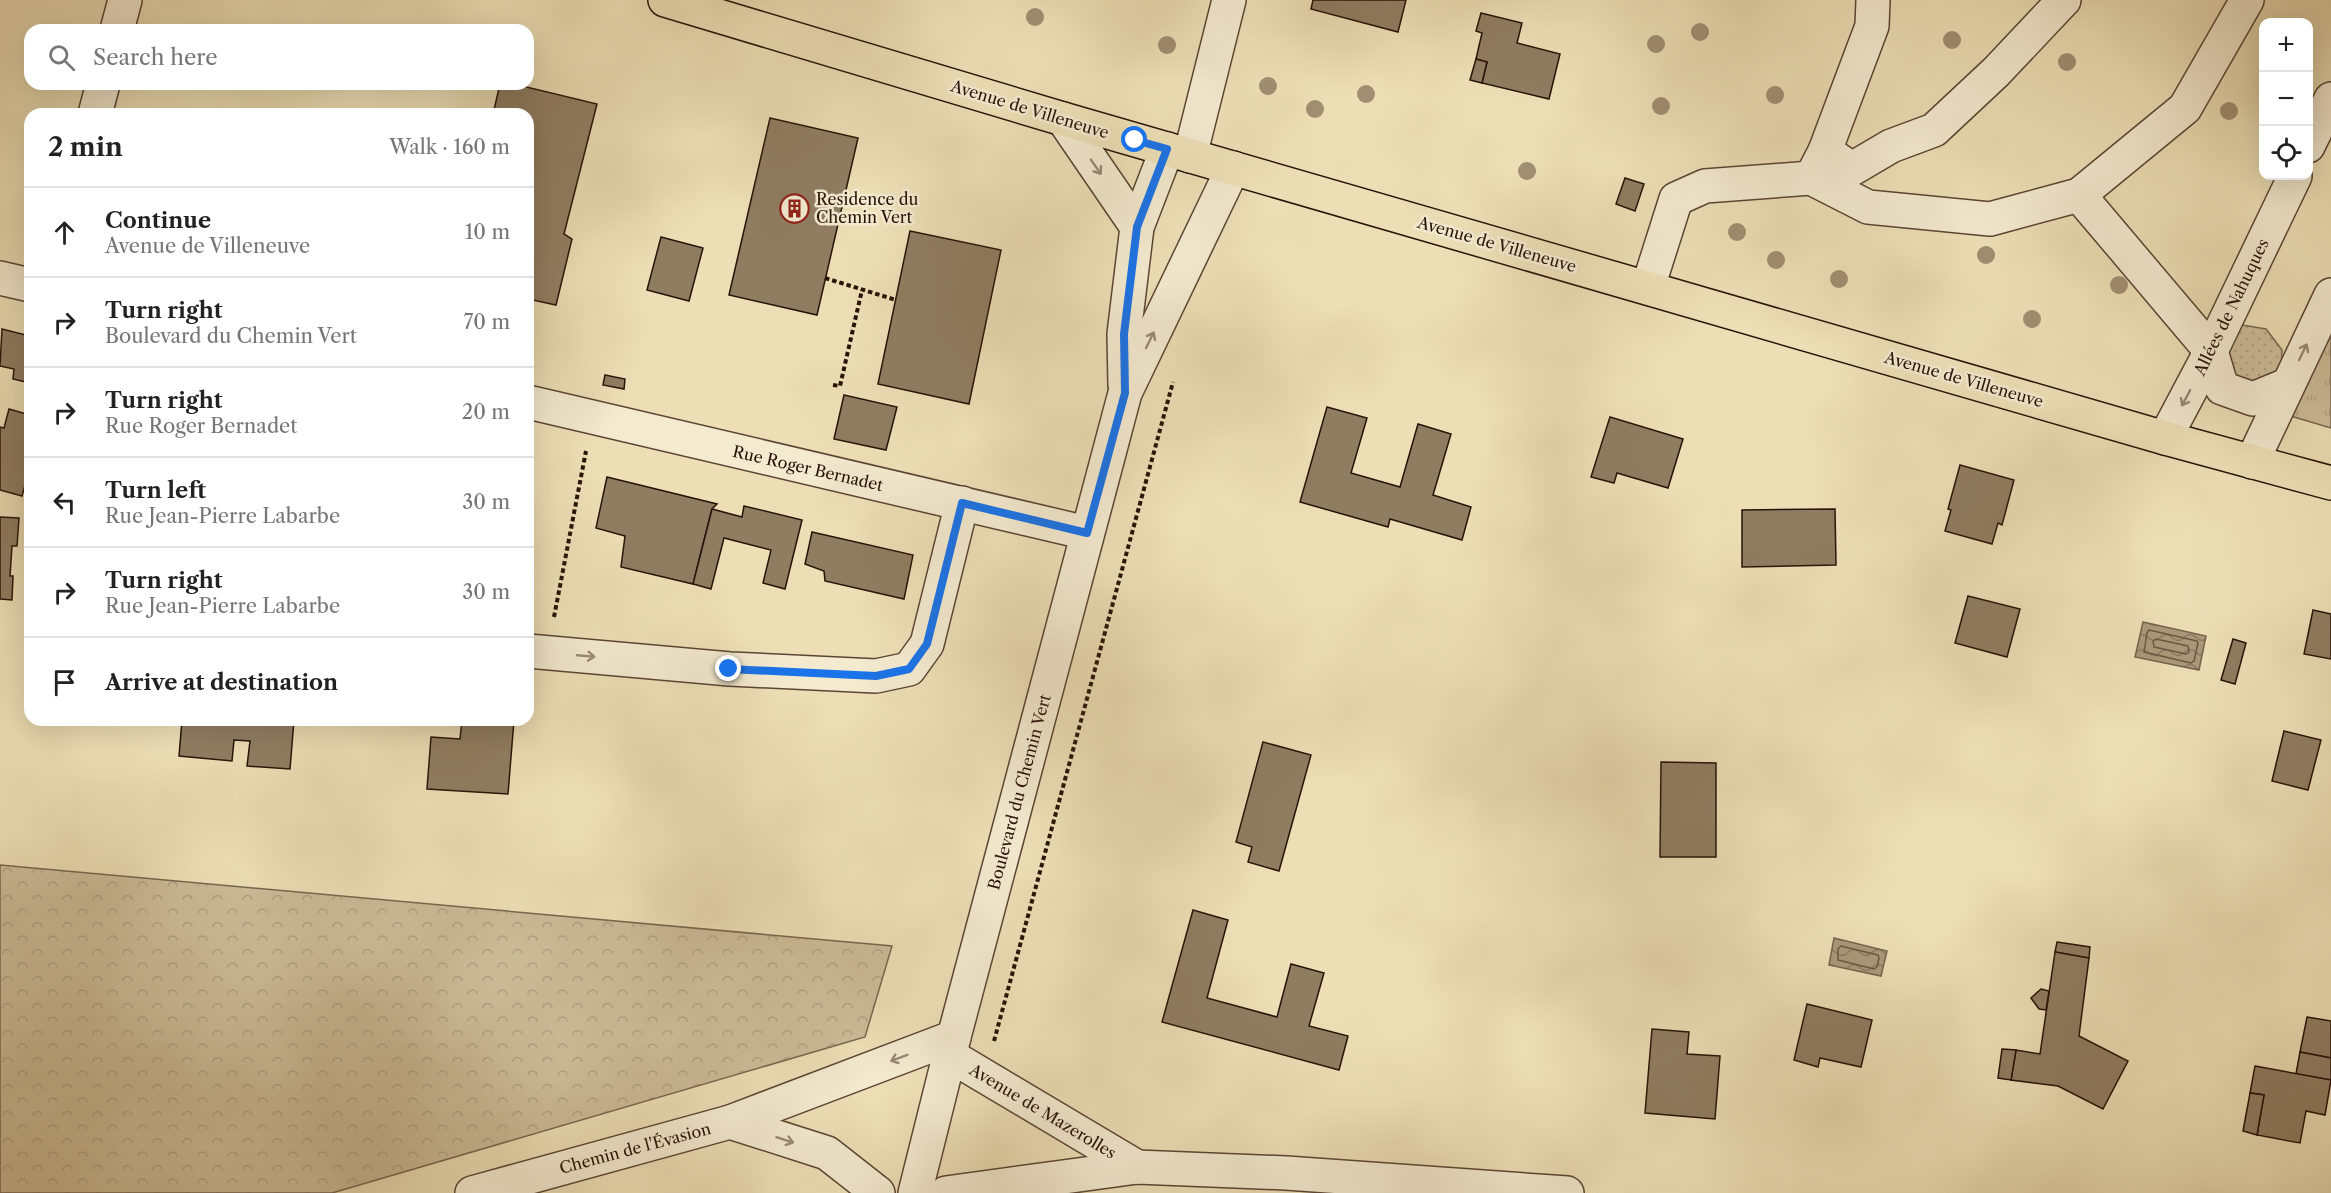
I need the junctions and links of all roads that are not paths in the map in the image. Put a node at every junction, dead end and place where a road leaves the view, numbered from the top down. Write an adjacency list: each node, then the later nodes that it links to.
1 (125, 0): 7 (street)
2 (665, 0): 11 (main road, Avenue de Villeneuve)
3 (1229, 0): 13 (street, Boulevard du Chemin Vert)
4 (1873, 0): 14 (street)
5 (2064, 0): 14 (street)
6 (2247, 0): 17 (street)
7 (119, 24)
8 (101, 90): 10 (street)
9 (2331, 99): 12 (street)
10 (96, 108)
11 (1063, 119): 13 (main road, Avenue de Villeneuve); 18 (street, one-way to 18)
12 (2313, 136)
13 (1178, 152): 15 (main road, Avenue de Villeneuve); 18 (street, Boulevard du Chemin Vert)
14 (1818, 164): 17 (street); 21 (street)
15 (1233, 168): 21 (main road, Avenue de Villeneuve); 25 (street, Boulevard du Chemin Vert, one-way to 15)
16 (2293, 180): 23 (street, Allées de Nahuques)
17 (2079, 195): 23 (street)
18 (1137, 227): 25 (street, Boulevard du Chemin Vert)
19 (0, 278): 20 (street)
20 (24, 284)
21 (1648, 287): 27 (main road, Avenue de Villeneuve)
22 (2331, 295): 24 (street, one-way to 22)
23 (2211, 351): 24 (street); 27 (street, Allées de Nahuques, one-way to 27)
24 (2287, 385): 28 (street)
25 (1125, 393): 31 (street, Boulevard du Chemin Vert)
26 (534, 403): 30 (street, Rue Roger Bernadet)
27 (2165, 438): 28 (main road, Avenue de Villeneuve)
28 (2252, 462): 29 (main road, Avenue de Villeneuve)
29 (2331, 483)
30 (962, 503): 31 (street, Rue Roger Bernadet); 32 (street, one-way to 30)
31 (1087, 533): 33 (street, Boulevard du Chemin Vert)
32 (537, 652)
33 (952, 1046): 34 (street, Chemin de l'Évasion, one-way to 34); 35 (street, Avenue de Mazerolles); 38 (street, Boulevard du Chemin Vert)
34 (729, 1122): 36 (street, Chemin de l'Évasion); 37 (street, Chemin de l'Évasion, one-way to 37)
35 (1137, 1167): 39 (street, Avenue de Mazerolles); 40 (street, Avenue de Mazerolles)
36 (472, 1193)
37 (878, 1193)
38 (915, 1193)
39 (946, 1193)
40 (1567, 1193)

